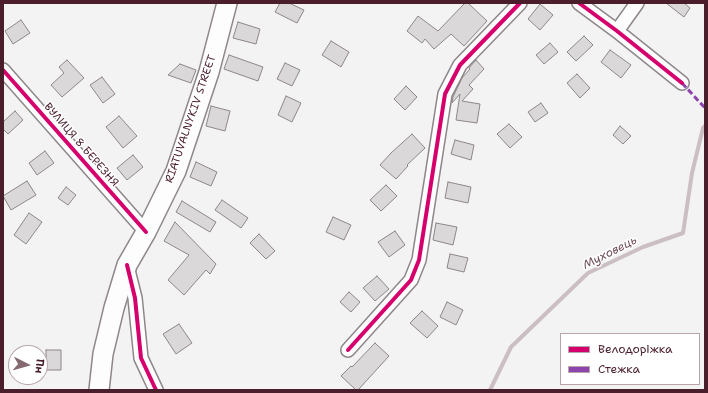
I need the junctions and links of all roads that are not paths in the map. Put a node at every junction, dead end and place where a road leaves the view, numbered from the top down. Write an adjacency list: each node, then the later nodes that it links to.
1 (227, 3): 8 (main road, RIATUVALNYKIV STREET)
2 (520, 3): 10 (street)
3 (580, 3): 5 (street)
4 (637, 3): 5 (street)
5 (617, 31): 7 (street)
6 (3, 70): 8 (street, ВУЛИЦЯ 8 БЕРЕЗНЯ)
7 (682, 83)
8 (146, 232): 9 (main road, RIATUVALNYKIV STREET)
9 (127, 265): 11 (main road, RIATUVALNYKIV STREET); 12 (street)
10 (348, 350)
11 (99, 390)
12 (156, 390)

